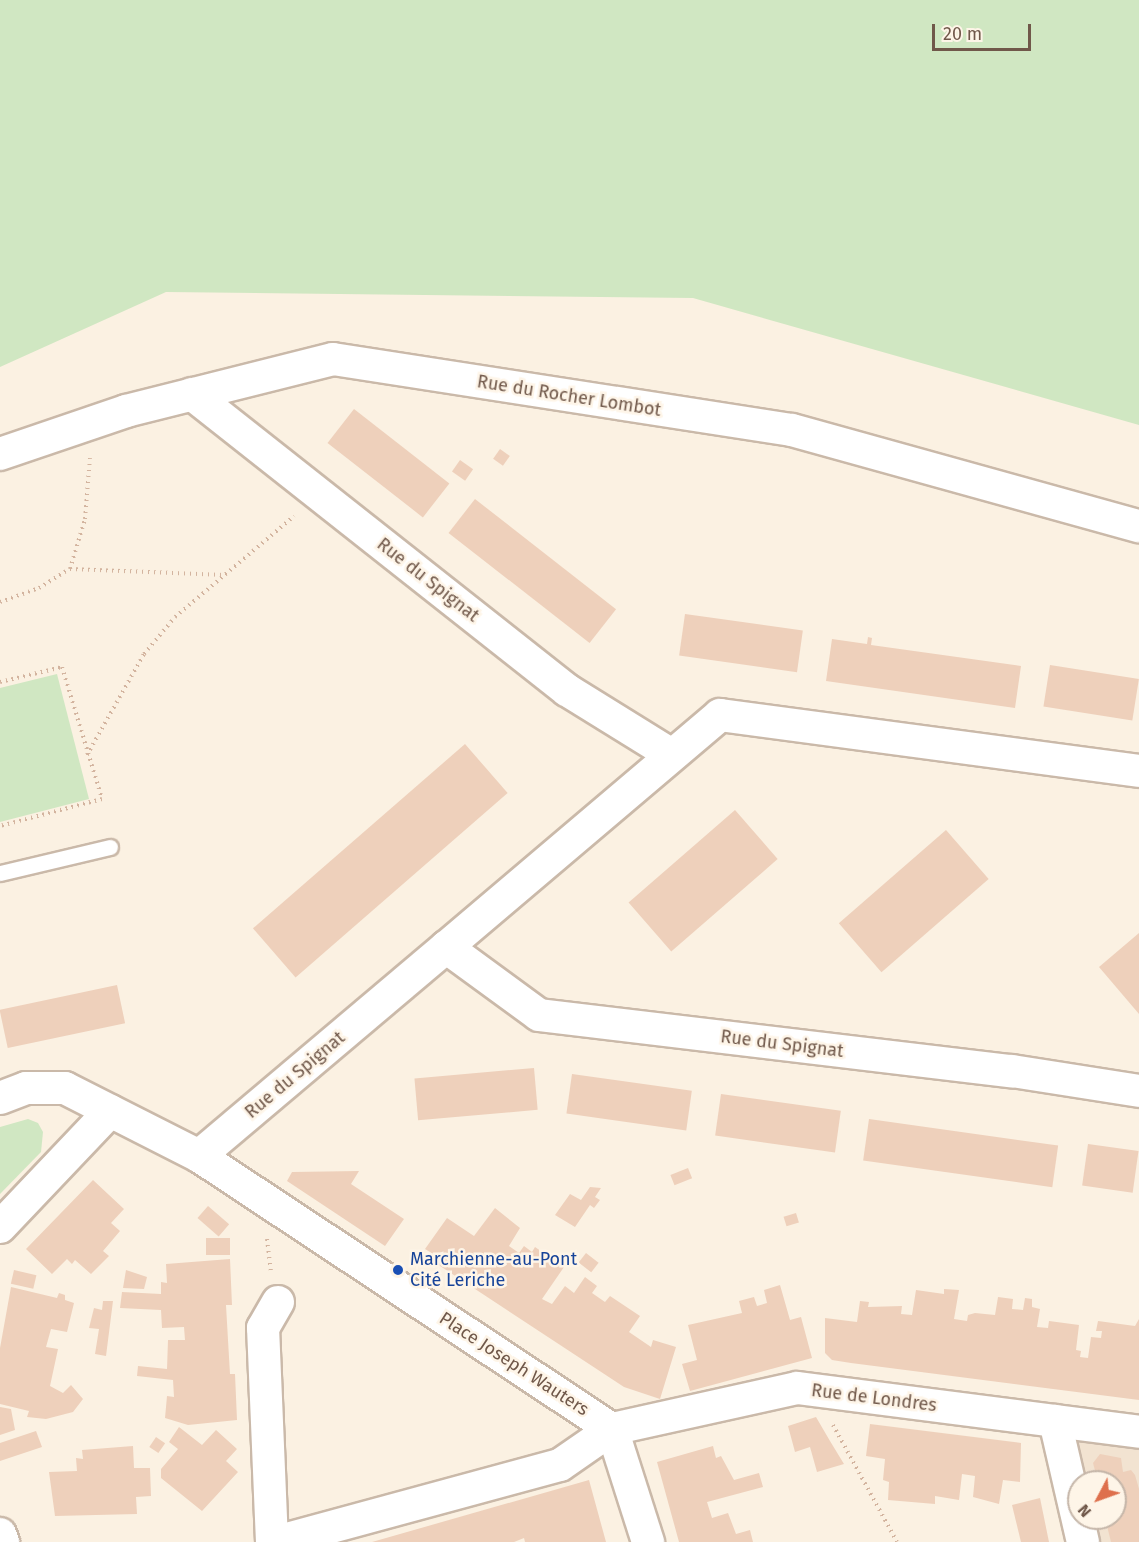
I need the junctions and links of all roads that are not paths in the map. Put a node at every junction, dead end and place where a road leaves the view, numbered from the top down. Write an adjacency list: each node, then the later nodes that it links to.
1 (192, 394): 2 (street, Rue du Rocher Lombot); 3 (street, Rue du Rocher Lombot); 4 (street, Rue du Spignat)
2 (0, 454)
3 (1139, 526)
4 (672, 755): 5 (street, Rue du Spignat); 8 (street, Rue du Spignat)
5 (1139, 771)
6 (110, 847): 7 (lane)
7 (0, 873)
8 (446, 947): 9 (street, Rue du Spignat); 12 (street, Rue du Spignat)
9 (1139, 1090)
10 (0, 1098): 11 (street, Place Joseph Wauters)
11 (110, 1111): 12 (street, Place Joseph Wauters); 13 (street)
12 (199, 1156): 16 (street, Place Joseph Wauters)
13 (0, 1227)
14 (278, 1302): 20 (street, Place Joseph Wauters)
15 (1055, 1421): 16 (street, Rue de Londres); 17 (street, Rue de Londres); 22 (street)
16 (612, 1429): 20 (street, Place Joseph Wauters); 21 (street)
17 (1139, 1432)
18 (0, 1534): 19 (street)
19 (3, 1542)
20 (274, 1542)
21 (648, 1542)
22 (1083, 1542)

